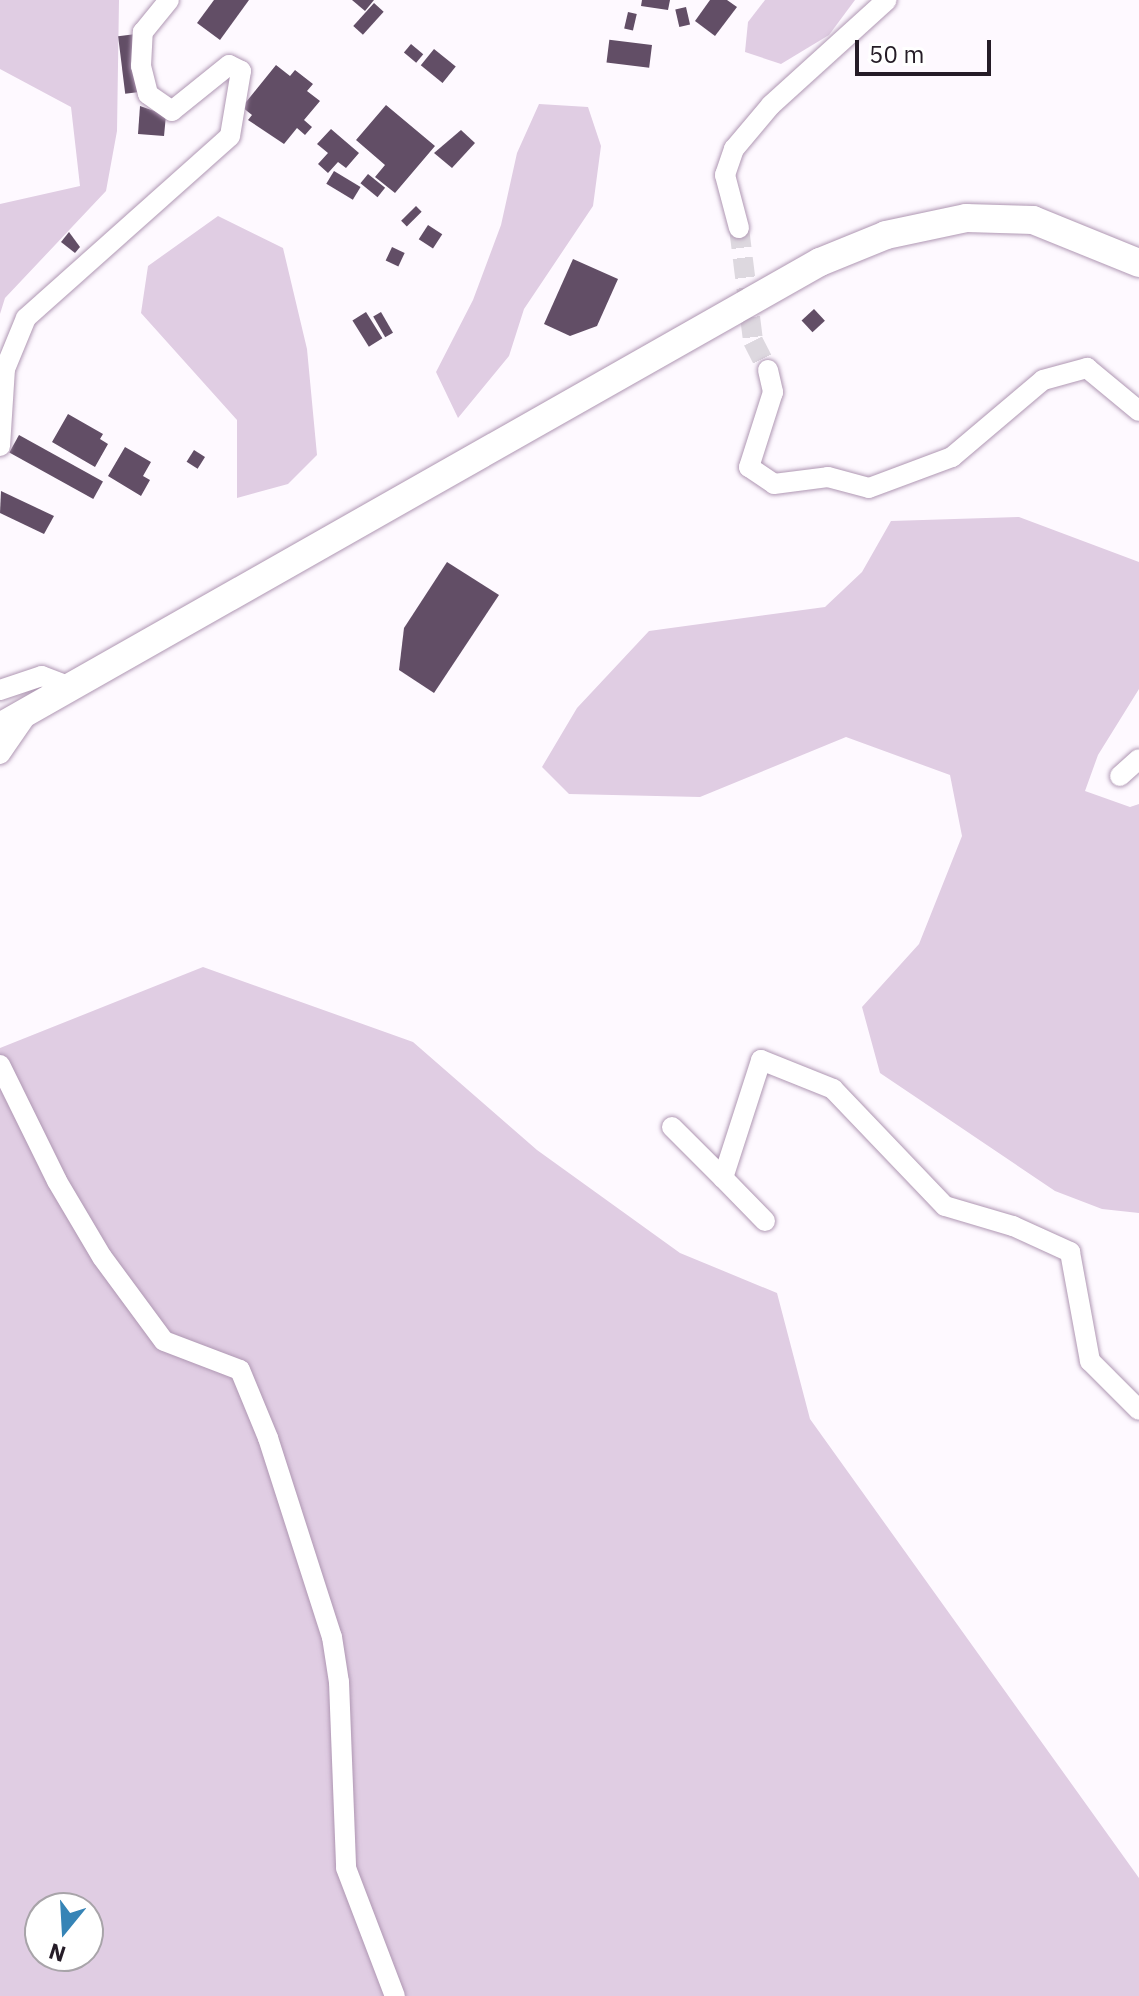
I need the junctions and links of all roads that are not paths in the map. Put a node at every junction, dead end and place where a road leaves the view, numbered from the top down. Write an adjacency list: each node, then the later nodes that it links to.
1 (169, 0): 7 (street)
2 (887, 0): 3 (street)
3 (739, 228)
4 (1139, 263): 8 (street)
5 (768, 370): 6 (street)
6 (1139, 411)
7 (0, 446)
8 (70, 687): 9 (street); 10 (street)
9 (0, 690)
10 (29, 712): 11 (street); 12 (street)
11 (0, 727)
12 (0, 754)
13 (1139, 759): 14 (street)
14 (1120, 776)
15 (0, 1065): 20 (street)
16 (672, 1127): 17 (street)
17 (723, 1178): 18 (street); 19 (street)
18 (765, 1221)
19 (1139, 1410)
20 (395, 1996)

